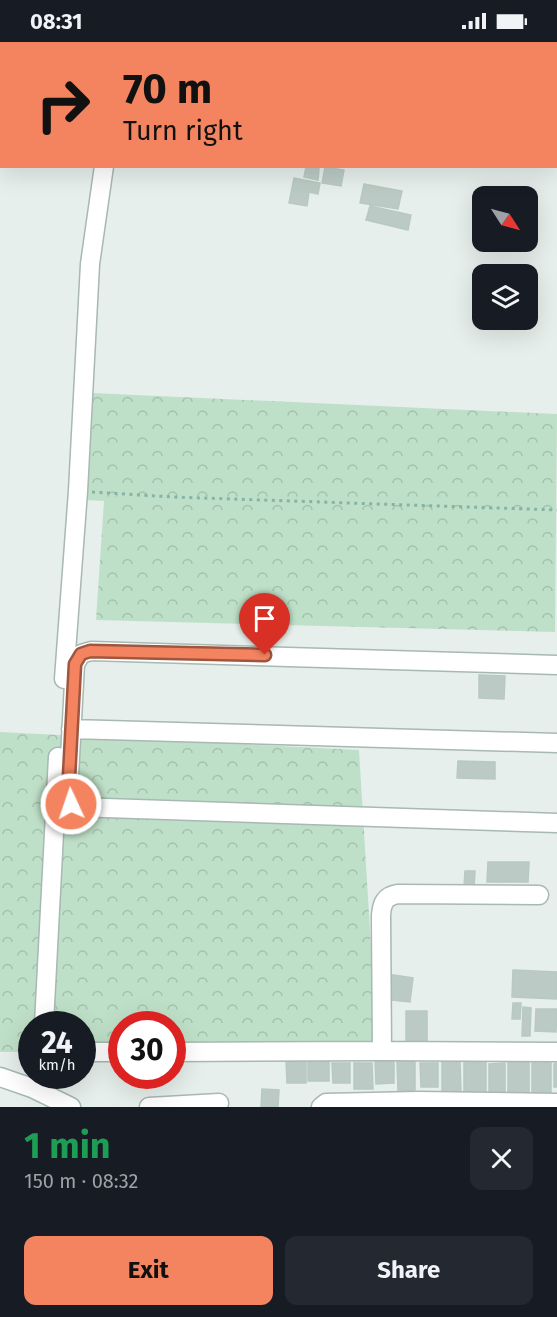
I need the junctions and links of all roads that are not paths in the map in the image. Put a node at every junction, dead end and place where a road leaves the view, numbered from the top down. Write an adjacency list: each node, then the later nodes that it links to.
1 (104, 168): 7 (street)
2 (557, 665): 3 (street)
3 (71, 729): 4 (street); 5 (street)
4 (557, 743)
5 (557, 823)
6 (539, 895): 8 (street)
7 (45, 1011)
8 (382, 1051): 9 (street); 10 (street)
9 (186, 1052)
10 (557, 1052)
11 (0, 1077): 17 (street)
12 (219, 1103): 16 (street)
13 (557, 1103): 15 (street)
14 (418, 1104): 15 (street); 19 (street)
15 (496, 1105)
16 (191, 1106): 18 (street)
17 (71, 1107)
18 (149, 1107)
19 (321, 1107)

